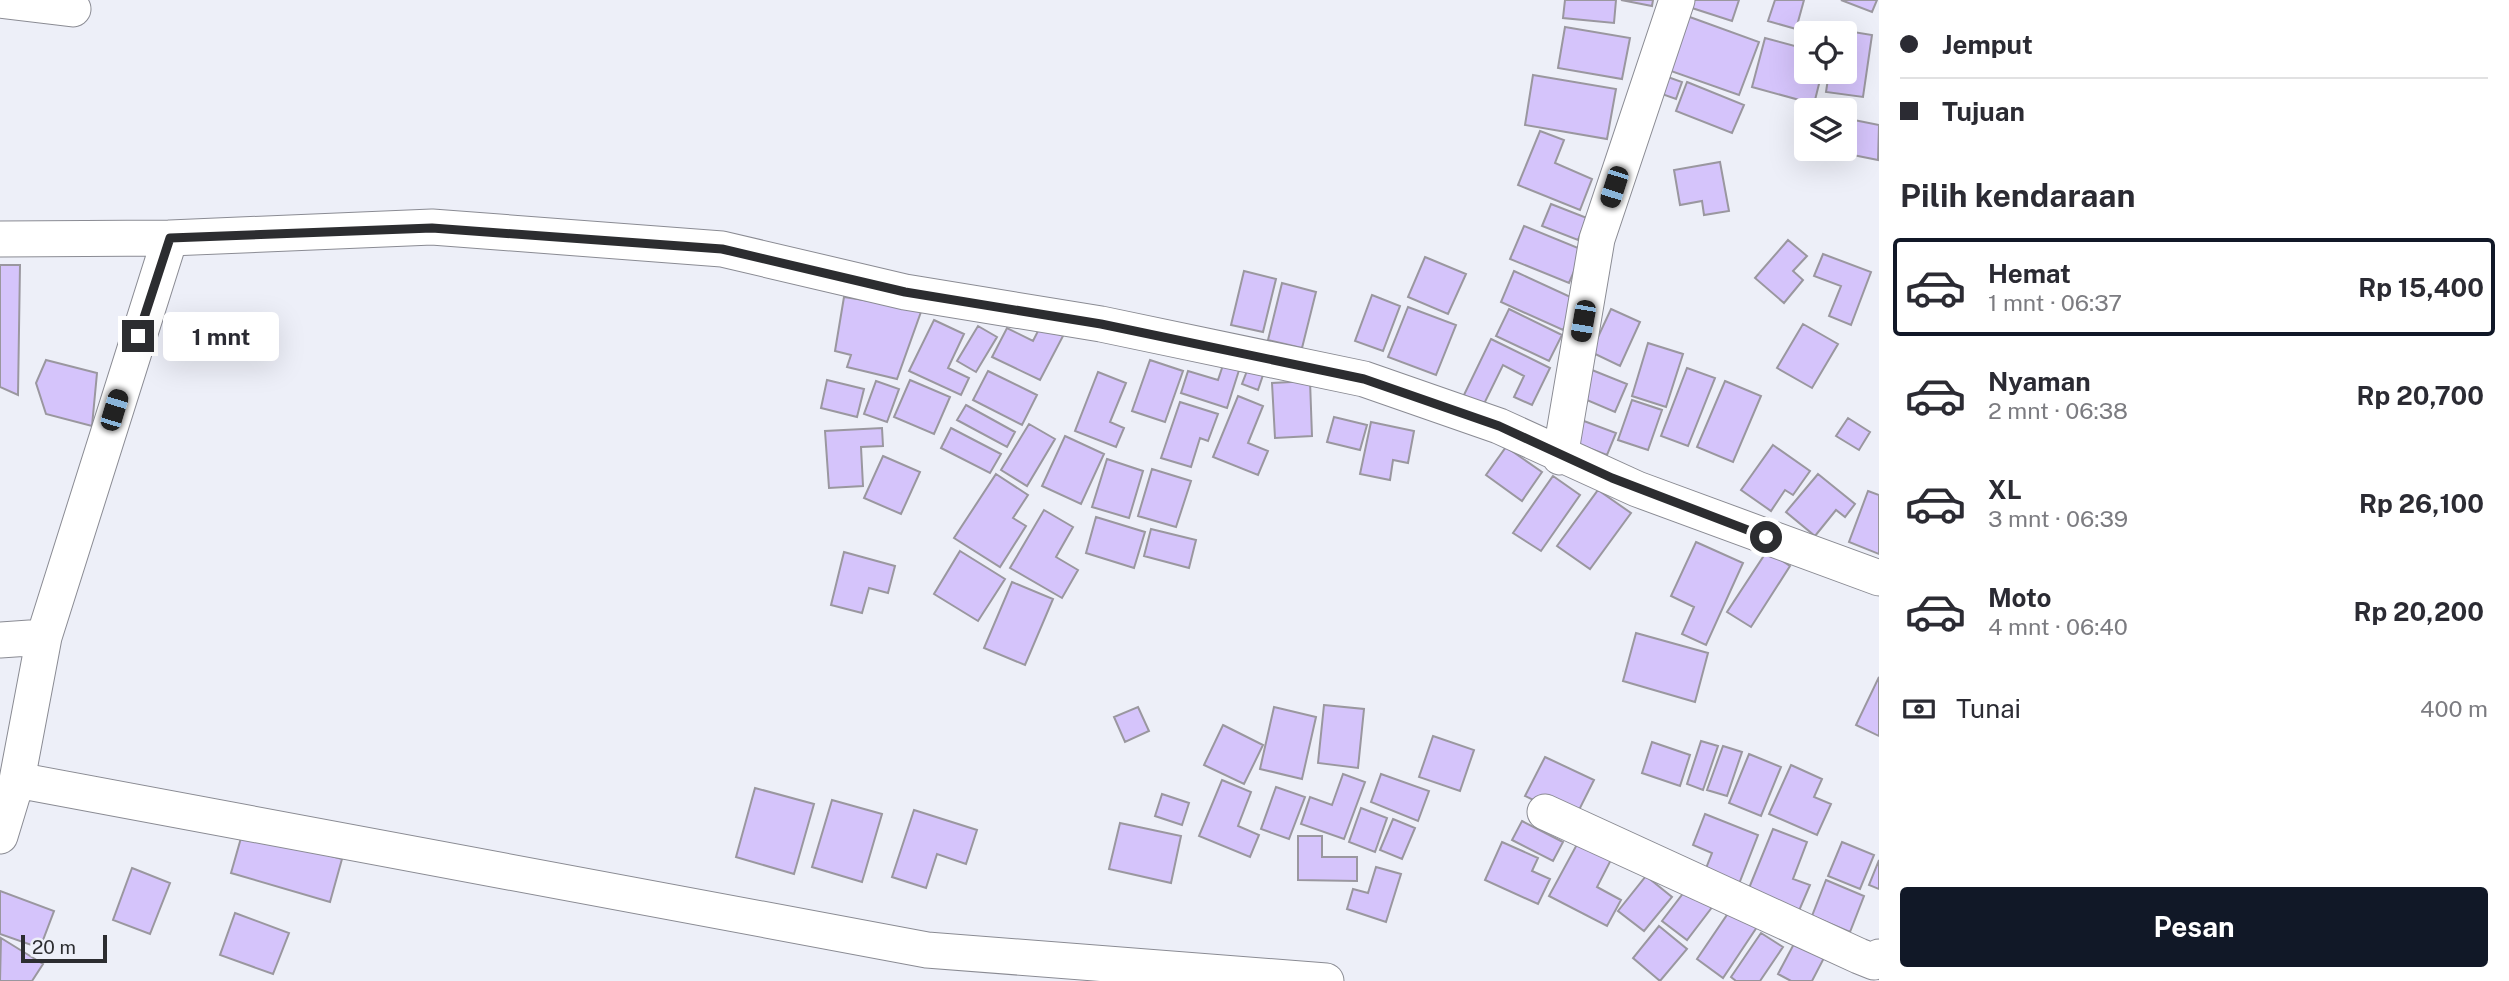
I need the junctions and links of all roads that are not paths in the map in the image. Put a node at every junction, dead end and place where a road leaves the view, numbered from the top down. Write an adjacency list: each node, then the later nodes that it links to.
1 (0, 0): 3 (street)
2 (1677, 0): 6 (street)
3 (73, 9)
4 (170, 238): 5 (street); 6 (street); 8 (street)
5 (0, 239)
6 (1560, 457): 7 (street)
7 (1879, 578)
8 (44, 637): 9 (street); 10 (street)
9 (0, 640)
10 (16, 780): 12 (street); 14 (street)
11 (1545, 811): 13 (street)
12 (0, 836)
13 (1877, 962): 15 (street)
14 (1326, 981)
15 (1845, 981)

